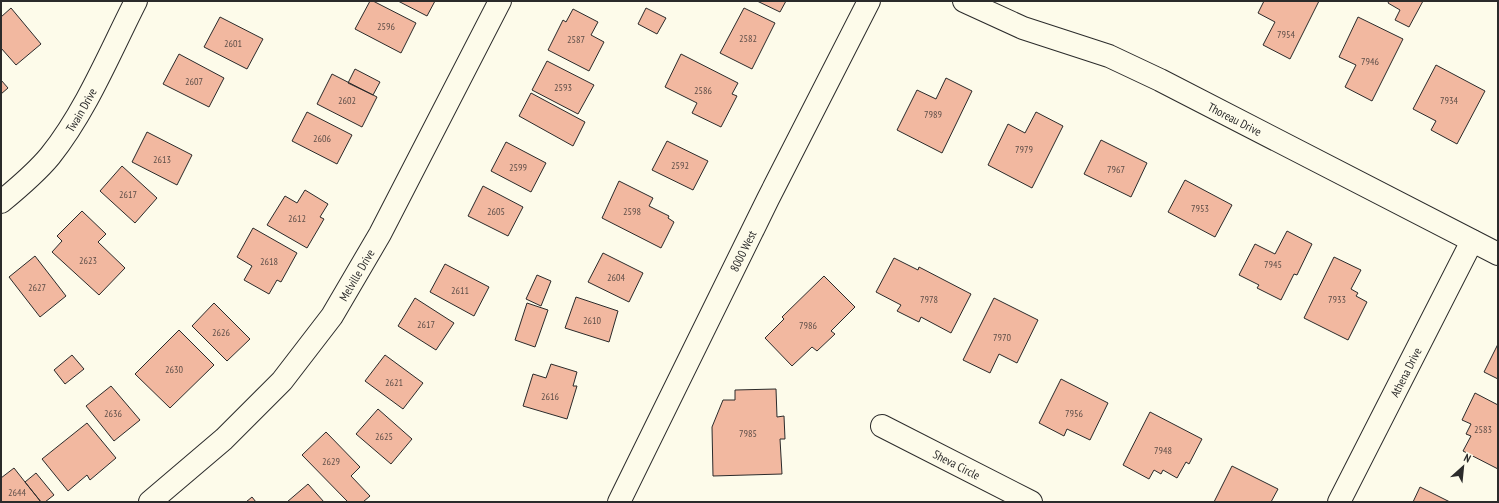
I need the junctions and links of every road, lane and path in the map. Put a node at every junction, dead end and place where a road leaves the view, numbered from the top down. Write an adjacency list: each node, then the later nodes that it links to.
1 (136, 1): 5 (street, Twain Drive)
2 (500, 1): 9 (street, Melville Drive)
3 (869, 1): 10 (street, 8000 West)
4 (964, 1): 6 (street, Thoreau Drive)
5 (1, 202)
6 (1472, 241): 7 (street, Thoreau Drive); 12 (street, Athena Drive)
7 (1498, 254)
8 (882, 426): 11 (street, Sheva Circle)
9 (150, 502)
10 (618, 502)
11 (1031, 502)
12 (1339, 502)

